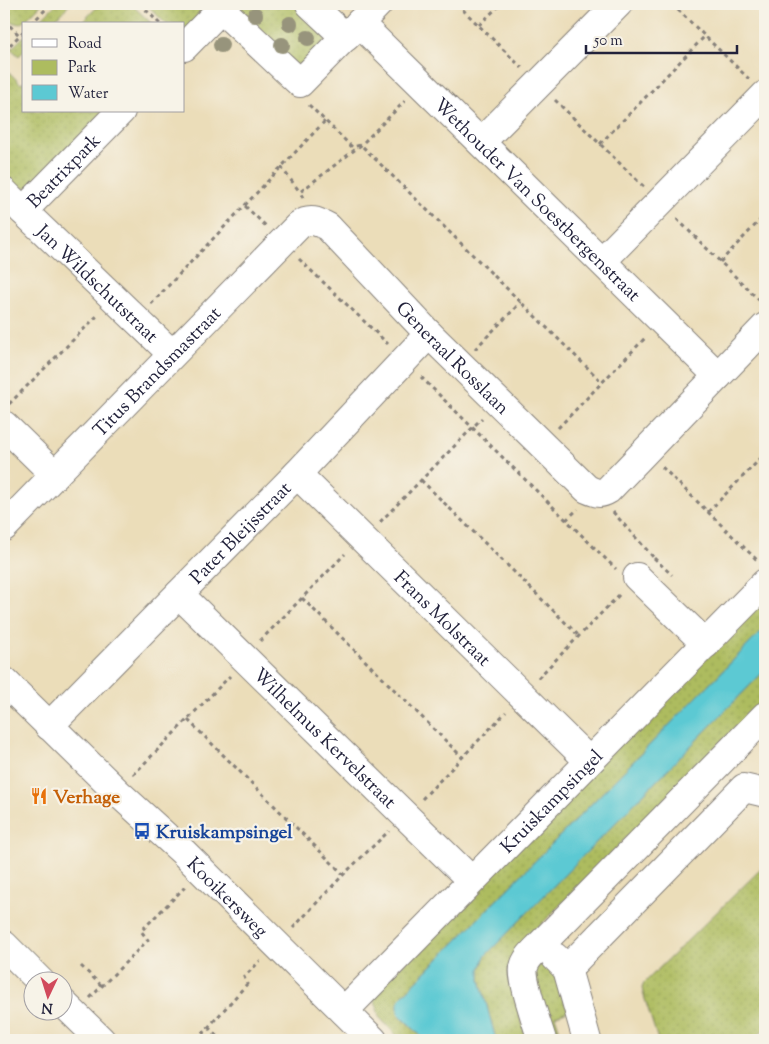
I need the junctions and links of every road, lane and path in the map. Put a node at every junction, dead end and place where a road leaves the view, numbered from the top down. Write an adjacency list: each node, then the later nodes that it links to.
1 (51, 4): 11 (path)
2 (140, 4): 12 (path)
3 (310, 4): 14 (street)
4 (378, 4): 14 (street)
5 (458, 4): 13 (path)
6 (501, 4): 13 (path)
7 (618, 4): 21 (street)
8 (672, 4): 17 (path)
9 (223, 6): 18 (street); 20 (street)
10 (4, 20): 16 (path)
11 (33, 22)
12 (158, 22)
13 (480, 25): 21 (path)
14 (352, 30): 20 (street); 22 (street, Wethouder Van Soestbergenstraat)
15 (22, 33): 16 (path)
16 (19, 35): 19 (path)
17 (706, 36): 23 (path); 27 (path)
18 (185, 46)
19 (4, 51)
20 (300, 83): 25 (path)
21 (539, 84): 26 (street); 27 (path)
22 (422, 85): 26 (street, Wethouder Van Soestbergenstraat); 28 (path)
23 (759, 88): 32 (street)
24 (120, 112): 34 (street, Beatrixpark)
25 (325, 121): 28 (path); 29 (path)
26 (481, 142): 38 (street, Wethouder Van Soestbergenstraat)
27 (600, 144): 32 (path)
28 (361, 145): 31 (path); 41 (path)
29 (281, 167): 31 (path); 33 (path)
30 (4, 192): 34 (street, Beatrixpark)
31 (300, 192): 36 (path)
32 (660, 202): 38 (street); 39 (path)
33 (244, 206): 37 (path); 43 (path)
34 (23, 211): 40 (street, Jan Wildschutstraat)
35 (765, 215): 39 (path)
36 (312, 220): 37 (street, Titus Brandsmastraat); 46 (street, Generaal Rosslaan)
37 (282, 243): 47 (street, Titus Brandsmastraat); 48 (path)
38 (602, 261): 44 (street, Wethouder Van Soestbergenstraat)
39 (720, 262): 42 (path)
40 (114, 299): 43 (street, Jan Wildschutstraat); 53 (path)
41 (521, 302): 49 (path); 51 (path)
42 (765, 306)
43 (136, 320): 47 (street, Jan Wildschutstraat)
44 (662, 321): 50 (street, Wethouder Van Soestbergenstraat); 51 (path)
45 (765, 327): 50 (street)
46 (429, 334): 48 (street, Pater Bleijsstraat); 49 (street, Generaal Rosslaan)
47 (172, 354): 60 (street, Titus Brandsmastraat)
48 (405, 361): 55 (path); 59 (street, Pater Bleijsstraat)
49 (460, 363): 52 (street, Generaal Rosslaan)
50 (718, 376): 57 (street)
51 (602, 382): 56 (path)
52 (498, 401): 55 (path); 56 (street, Generaal Rosslaan)
53 (4, 410)
54 (4, 425): 60 (street)
55 (472, 428): 61 (path); 67 (path)
56 (542, 445): 62 (street, Generaal Rosslaan)
57 (645, 451): 62 (street); 63 (path)
58 (765, 454): 63 (path)
59 (297, 474): 65 (street, Frans Molstraat); 68 (street, Pater Bleijsstraat)
60 (54, 475): 64 (street, Titus Brandsmastraat)
61 (421, 480): 65 (path); 70 (path)
62 (600, 494): 67 (path)
63 (708, 512): 66 (path)
64 (4, 527)
65 (362, 538): 69 (path); 78 (street, Frans Molstraat)
66 (762, 572): 71 (street, Kruiskampsingel)
67 (626, 573): 71 (street)
68 (180, 594): 72 (street, Wilhelmus Kervelstraat); 76 (street, Pater Bleijsstraat)
69 (302, 598): 72 (path); 77 (path)
70 (578, 635)
71 (706, 644): 78 (street, Kruiskampsingel)
72 (245, 658): 75 (path); 83 (street, Wilhelmus Kervelstraat)
73 (4, 681): 76 (street, Kooikersweg)
74 (765, 716): 84 (street)
75 (188, 720): 79 (path); 82 (path)
76 (49, 726): 79 (street, Kooikersweg)
77 (462, 757)
78 (589, 761): 83 (street, Kruiskampsingel)
79 (116, 791): 81 (street, Kooikersweg)
80 (765, 793): 87 (street)
81 (202, 871): 89 (path); 91 (street, Kooikersweg)
82 (344, 874)
83 (472, 880): 91 (street, Kruiskampsingel)
84 (540, 944): 87 (street); 98 (street)
85 (4, 945): 88 (street)
86 (81, 966): 89 (path)
87 (567, 969): 99 (street)
88 (31, 972)
89 (102, 986): 90 (path)
90 (72, 1005)
91 (344, 1011): 97 (street)
92 (72, 1012): 95 (street)
93 (208, 1027): 96 (path)
94 (765, 1035): 100 (path)
95 (101, 1040)
96 (221, 1040)
97 (373, 1040)
98 (542, 1040)
99 (587, 1040)
100 (760, 1040)

